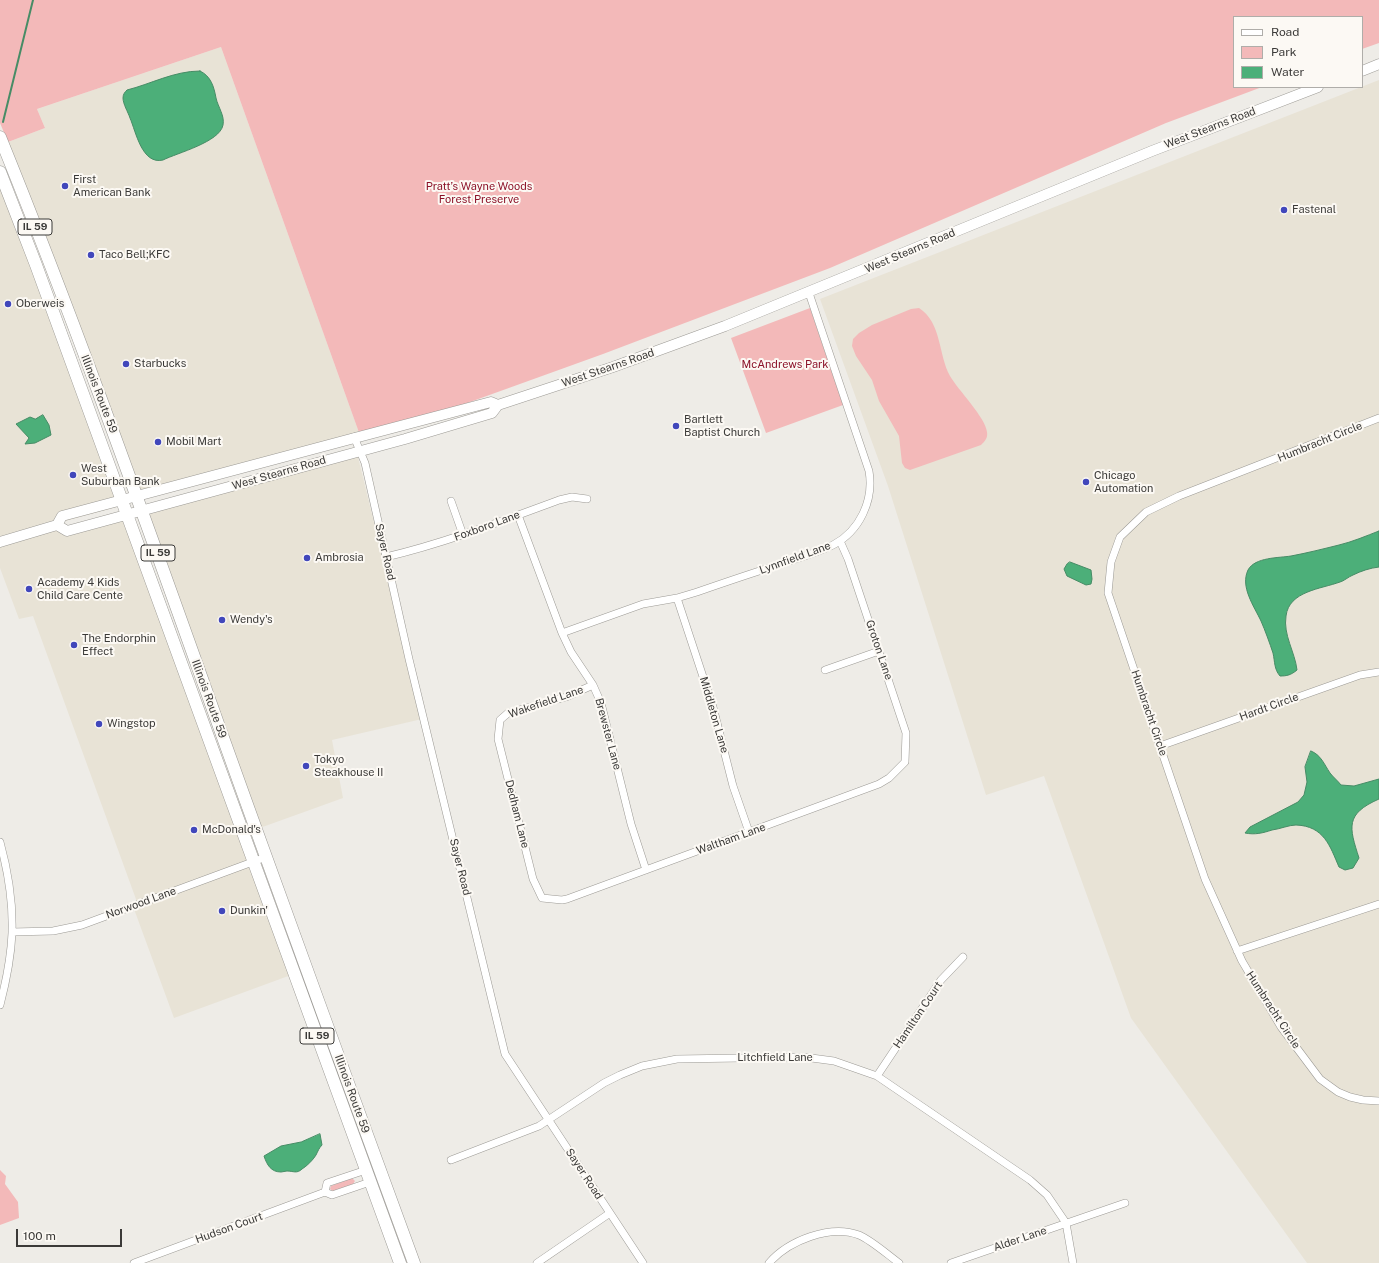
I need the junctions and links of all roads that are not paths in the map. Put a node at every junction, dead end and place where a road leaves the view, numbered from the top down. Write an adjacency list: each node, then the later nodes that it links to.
1 (1379, 64): 2 (main road)
2 (1363, 71)
3 (1315, 88): 7 (main road, West Stearns Road)
4 (0, 137): 5 (main road, Illinois Route 59 / IL 59)
5 (6, 167): 12 (main road, Illinois Route 59 / IL 59)
6 (0, 172): 14 (main road, Illinois Route 59 / IL 59)
7 (809, 293): 8 (main road, West Stearns Road); 21 (street, Lynnfield Lane)
8 (498, 405): 10 (main road, West Stearns Road); 11 (main road, West Stearns Road)
9 (1379, 418): 31 (street, Humbracht Circle)
10 (354, 437): 11 (street, Sayer Road); 12 (main road, West Stearns Road)
11 (360, 451): 16 (main road, West Stearns Road); 23 (street, Sayer Road)
12 (137, 496): 14 (main road, West Stearns Road); 16 (main road, Illinois Route 59 / IL 59)
13 (587, 499): 18 (street, Foxboro Lane)
14 (121, 500): 17 (main road, Illinois Route 59 / IL 59); 19 (main road, West Stearns Road)
15 (451, 501): 20 (street)
16 (142, 511): 17 (main road, West Stearns Road); 35 (main road, Illinois Route 59 / IL 59)
17 (127, 515): 19 (main road, West Stearns Road); 36 (main road, Illinois Route 59 / IL 59)
18 (518, 515): 20 (street, Foxboro Lane); 25 (street, Brewster Lane)
19 (57, 525): 22 (main road, West Stearns Road)
20 (463, 535): 23 (street, Foxboro Lane)
21 (840, 541): 24 (street, Lynnfield Lane); 26 (street, Groton Lane)
22 (0, 542)
23 (386, 557): 46 (street, Sayer Road)
24 (677, 598): 25 (street, Lynnfield Lane); 33 (street, Middleton Lane)
25 (562, 633): 29 (street, Brewster Lane)
26 (879, 651): 27 (street); 32 (street, Groton Lane)
27 (826, 670)
28 (1379, 672): 31 (street, Hardt Circle)
29 (593, 685): 30 (street, Wakefield Lane); 37 (street, Brewster Lane)
30 (500, 720): 38 (street, Dedham Lane)
31 (1160, 746): 41 (street, Humbracht Circle)
32 (904, 762): 33 (street, Waltham Lane)
33 (749, 832): 37 (street, Waltham Lane)
34 (0, 842): 40 (street)
35 (266, 857): 36 (street, Norwood Lane); 56 (main road, Illinois Route 59 / IL 59)
36 (254, 862): 40 (street, Norwood Lane); 48 (main road, Illinois Route 59 / IL 59)
37 (646, 870): 38 (street, Waltham Lane)
38 (549, 899)
39 (1379, 904): 41 (street)
40 (12, 932): 43 (street)
41 (1237, 951): 45 (street, Humbracht Circle)
42 (963, 957): 44 (street, Hamilton Court)
43 (0, 1005)
44 (877, 1076): 46 (street, Litchfield Lane); 53 (street, Litchfield Lane)
45 (1379, 1101)
46 (549, 1120): 47 (street, Litchfield Lane); 52 (street, Sayer Road)
47 (451, 1160)
48 (366, 1170): 49 (main road, Illinois Route 59 / IL 59); 50 (street, Hudson Court)
49 (370, 1182): 50 (street, Hudson Court); 55 (main road, Illinois Route 59 / IL 59)
50 (325, 1192): 54 (street, Hudson Court)
51 (1125, 1203): 53 (street, Alder Lane)
52 (610, 1213): 57 (street); 58 (street, Sayer Road)
53 (1066, 1224): 61 (street, Alder Lane); 62 (street, Litchfield Lane)
54 (134, 1263)
55 (400, 1263)
56 (414, 1263)
57 (537, 1263)
58 (644, 1263)
59 (769, 1263): 60 (street)
60 (899, 1263)
61 (951, 1263)
62 (1073, 1263)

